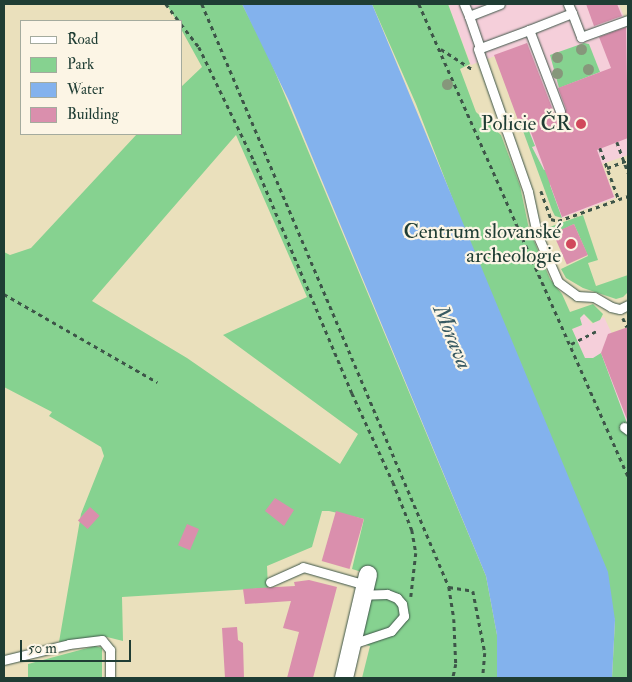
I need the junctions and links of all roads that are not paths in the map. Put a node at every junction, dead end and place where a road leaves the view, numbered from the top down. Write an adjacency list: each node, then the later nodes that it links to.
1 (464, 4): 5 (lane)
2 (500, 4): 5 (lane)
3 (568, 4): 4 (lane)
4 (572, 14): 6 (lane); 7 (lane)
5 (469, 16): 8 (lane)
6 (628, 20)
7 (529, 30): 8 (lane); 9 (lane)
8 (480, 48): 10 (lane)
9 (560, 111)
10 (628, 305)
11 (270, 582): 12 (lane)
12 (366, 585): 13 (street); 13 (lane)
13 (352, 644): 16 (street)
14 (4, 660): 15 (lane)
15 (110, 678)
16 (344, 678)

